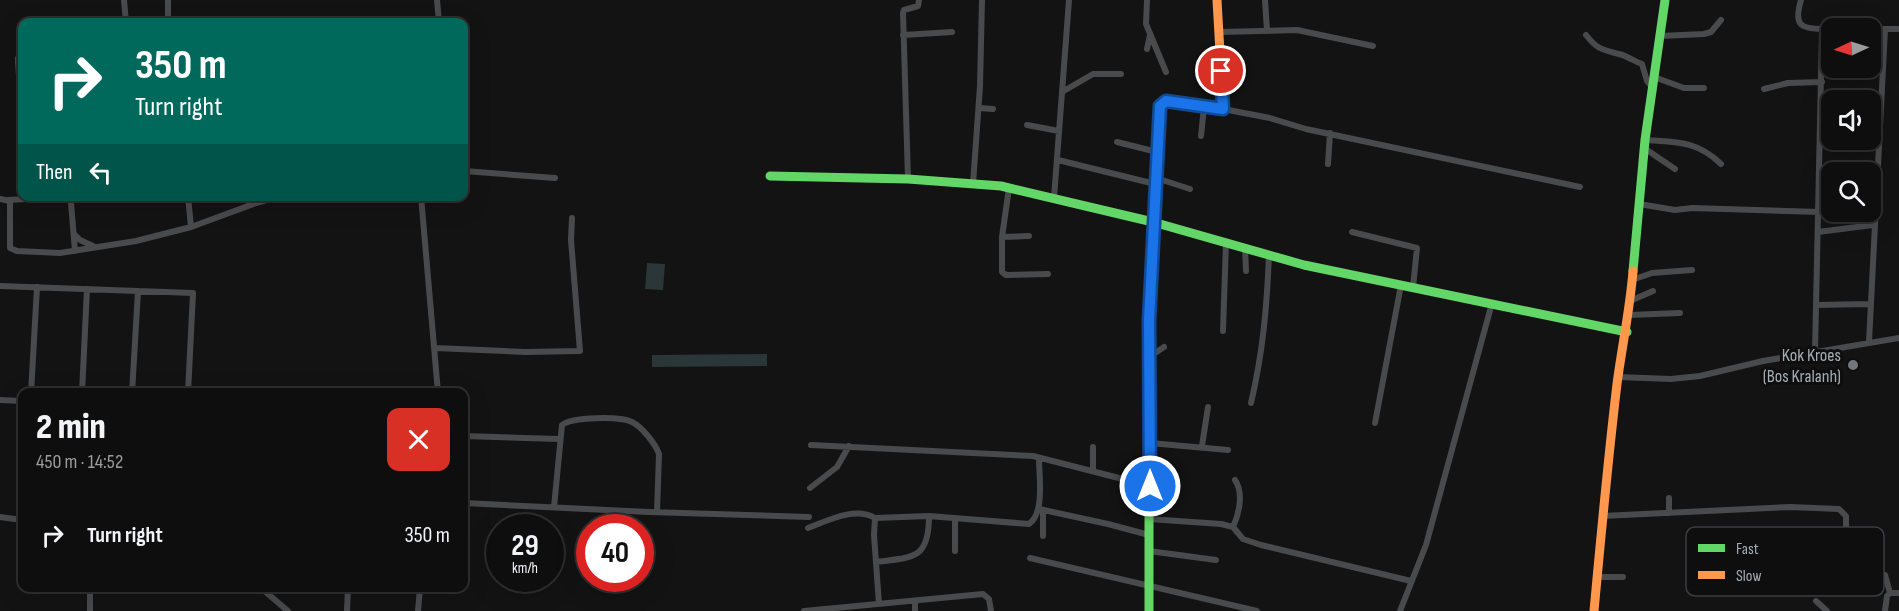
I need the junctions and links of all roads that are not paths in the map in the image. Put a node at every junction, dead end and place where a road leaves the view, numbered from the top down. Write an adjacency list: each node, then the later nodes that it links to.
1 (124, 0): 12 (street)
2 (168, 0): 13 (street)
3 (437, 0): 14 (street)
4 (920, 0): 22 (street)
5 (982, 0): 38 (street)
6 (1069, 0): 36 (street)
7 (1147, 0): 23 (street)
8 (1217, 0): 21 (street)
9 (1265, 0): 19 (street)
10 (1665, 0): 25 (street)
11 (1801, 0): 16 (street)
12 (126, 18)
13 (168, 18)
14 (439, 18)
15 (1721, 20): 25 (street)
16 (1821, 29)
17 (1884, 29): 18 (street); 49 (street)
18 (1899, 29)
19 (1267, 30): 21 (street); 26 (street)
20 (952, 32): 22 (street)
21 (1219, 32): 40 (street)
22 (903, 35): 56 (street)
23 (1150, 35): 27 (street); 28 (street)
24 (1586, 35): 34 (street)
25 (1660, 36): 30 (street)
26 (1373, 46)
27 (1147, 50)
28 (1166, 72)
29 (1121, 74): 36 (street)
30 (1654, 77): 33 (street); 34 (street)
31 (1822, 78): 32 (street)
32 (1822, 82): 35 (street); 63 (street)
33 (1704, 88)
34 (1653, 89): 46 (street)
35 (1764, 89)
36 (1062, 92): 42 (street)
37 (1204, 106): 40 (street); 44 (street); 47 (street)
38 (979, 108): 39 (street); 58 (street)
39 (993, 109)
40 (1223, 109): 43 (street)
41 (1027, 125): 42 (street)
42 (1059, 131): 48 (street)
43 (1330, 133): 50 (street); 59 (street)
44 (1201, 136)
45 (1117, 142): 47 (street)
46 (1645, 144): 51 (street); 52 (street); 71 (street)
47 (1157, 152): 57 (street)
48 (1058, 160): 57 (street); 62 (street)
49 (1875, 162)
50 (1328, 164)
51 (1721, 164)
52 (1675, 169)
53 (468, 171): 55 (street)
54 (770, 176): 56 (street)
55 (555, 178)
56 (908, 179): 58 (street)
57 (1156, 181): 61 (street); 74 (street)
58 (973, 184): 60 (street)
59 (1580, 187)
60 (1009, 188): 62 (street); 81 (street)
61 (1190, 189)
62 (1054, 198): 74 (street)
63 (1819, 198): 72 (street)
64 (0, 199): 66 (street)
65 (18, 199): 66 (street)
66 (8, 200): 85 (street)
67 (71, 201): 79 (street)
68 (188, 201): 76 (street)
69 (263, 201): 76 (street)
70 (421, 201): 109 (street)
71 (1639, 204): 72 (street); 90 (street)
72 (1819, 212): 78 (street)
73 (573, 218): 109 (street)
74 (1153, 222): 82 (street); 111 (street)
75 (1873, 225): 78 (street); 100 (street)
76 (191, 227): 83 (street)
77 (1352, 232): 94 (street)
78 (1818, 232): 101 (street)
79 (74, 234): 83 (street); 85 (street)
80 (1029, 236): 81 (street)
81 (1002, 237): 89 (street)
82 (1226, 242): 84 (street); 104 (street)
83 (96, 246): 85 (street)
84 (1245, 247): 86 (street); 88 (street)
85 (75, 251)
86 (1269, 254): 91 (street); 120 (street)
87 (1692, 270): 90 (street)
88 (1245, 271)
89 (1048, 274)
90 (1631, 280): 98 (street)
91 (1401, 285): 94 (street); 122 (street)
92 (0, 286): 93 (street)
93 (37, 287): 95 (street); 113 (street)
94 (1413, 288): 99 (street)
95 (87, 289): 96 (street); 114 (street)
96 (138, 291): 115 (street); 116 (street)
97 (1653, 291): 98 (street)
98 (1630, 301): 103 (street)
99 (1492, 303): 105 (street); 163 (street)
100 (1869, 304): 101 (street); 107 (street)
101 (1815, 305): 110 (street)
102 (1680, 313): 103 (street)
103 (1629, 315): 105 (street)
104 (1223, 331)
105 (1627, 332): 112 (street)
106 (1899, 338): 107 (street)
107 (1869, 342): 110 (street)
108 (1164, 347): 111 (street)
109 (435, 348): 117 (street)
110 (1815, 352): 112 (street)
111 (1149, 357): 125 (street)
112 (1618, 377): 143 (street)
113 (31, 388)
114 (82, 388)
115 (132, 388)
116 (188, 388)
117 (438, 388)
118 (0, 400): 119 (street)
119 (18, 401)
120 (1251, 403)
121 (1208, 407): 129 (street)
122 (1375, 423)
123 (468, 436): 124 (street)
124 (559, 440): 138 (street); 140 (street)
125 (1150, 444): 129 (street); 134 (street)
126 (811, 445): 127 (street)
127 (849, 446): 131 (street); 135 (street)
128 (1093, 447): 132 (street)
129 (1202, 447): 130 (street)
130 (1228, 450)
131 (1039, 458): 132 (street); 139 (street)
132 (1093, 471): 134 (street)
133 (1235, 480): 150 (street)
134 (1150, 486): 149 (street)
135 (810, 488)
136 (1669, 498): 141 (street)
137 (468, 503): 138 (street)
138 (554, 507): 140 (street)
139 (1041, 509): 148 (street); 153 (street); 154 (street)
140 (657, 512): 145 (street)
141 (1669, 513): 143 (street); 151 (street)
142 (928, 516): 146 (street); 148 (street); 159 (street)
143 (1602, 516): 161 (street)
144 (0, 517): 147 (street)
145 (809, 517)
146 (875, 518): 152 (street); 159 (street)
147 (18, 519)
148 (955, 519): 155 (street)
149 (1149, 519): 150 (street); 154 (street)
150 (1233, 527): 163 (street)
151 (1846, 527)
152 (808, 528)
153 (1043, 536)
154 (1149, 536): 156 (street)
155 (955, 551)
156 (1149, 551): 158 (street); 164 (street)
157 (1030, 558): 164 (street)
158 (1216, 560)
159 (876, 562): 173 (street)
160 (1885, 575): 169 (street)
161 (1597, 577): 162 (street); 184 (street)
162 (1623, 577)
163 (1411, 581): 183 (street)
164 (1150, 586): 181 (street); 182 (street)
165 (90, 592): 174 (street)
166 (266, 592): 175 (street)
167 (348, 592): 176 (street)
168 (420, 592): 177 (street)
169 (1890, 593): 170 (street); 186 (street)
170 (1899, 593)
171 (915, 601): 173 (street); 179 (street); 180 (street)
172 (1816, 601): 185 (street)
173 (879, 604): 178 (street)
174 (90, 611)
175 (288, 611)
176 (347, 611)
177 (418, 611)
178 (804, 611)
179 (915, 611)
180 (991, 611)
181 (1149, 611)
182 (1257, 611)
183 (1400, 611)
184 (1594, 611)
185 (1827, 611)
186 (1885, 611)

